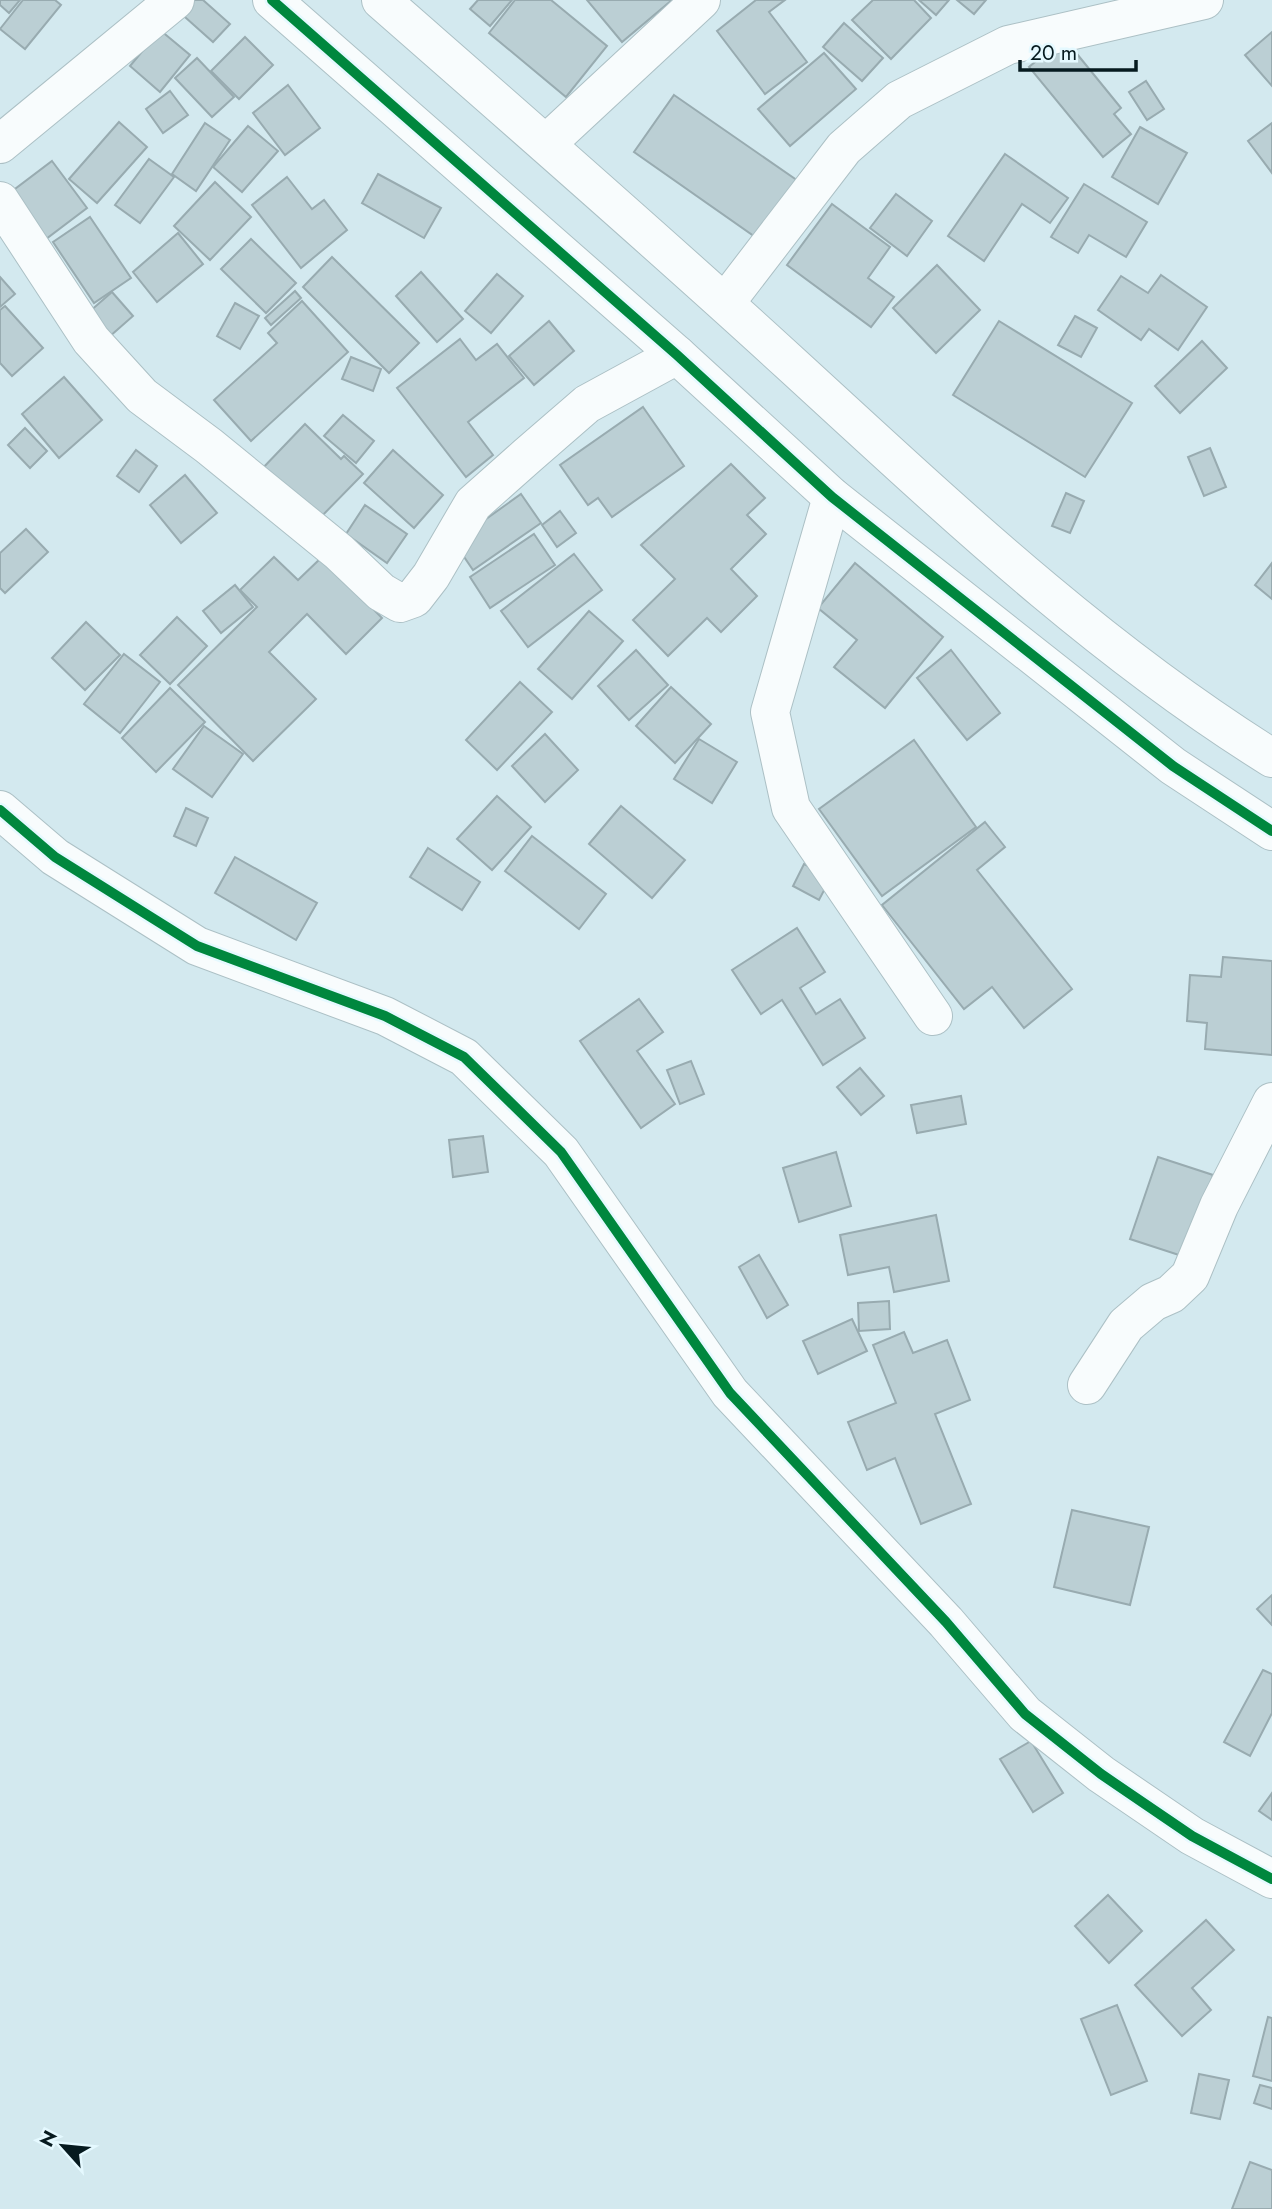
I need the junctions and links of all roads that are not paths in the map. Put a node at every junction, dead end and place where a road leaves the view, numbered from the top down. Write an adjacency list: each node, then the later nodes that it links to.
1 (175, 0): 6 (street)
2 (272, 0): 10 (street)
3 (381, 0): 7 (street)
4 (701, 0): 7 (street)
5 (1204, 0): 9 (street)
6 (0, 144)
7 (546, 144): 9 (street)
8 (0, 201): 10 (street)
9 (725, 303): 12 (street)
10 (677, 355): 11 (street)
11 (832, 497): 14 (street); 17 (street)
12 (1207, 718): 13 (street); 14 (street)
13 (1272, 758)
14 (1173, 766): 16 (street)
15 (0, 810): 20 (street)
16 (1272, 831)
17 (933, 1016)
18 (1272, 1102): 19 (street)
19 (1087, 1385)
20 (1272, 1879)

